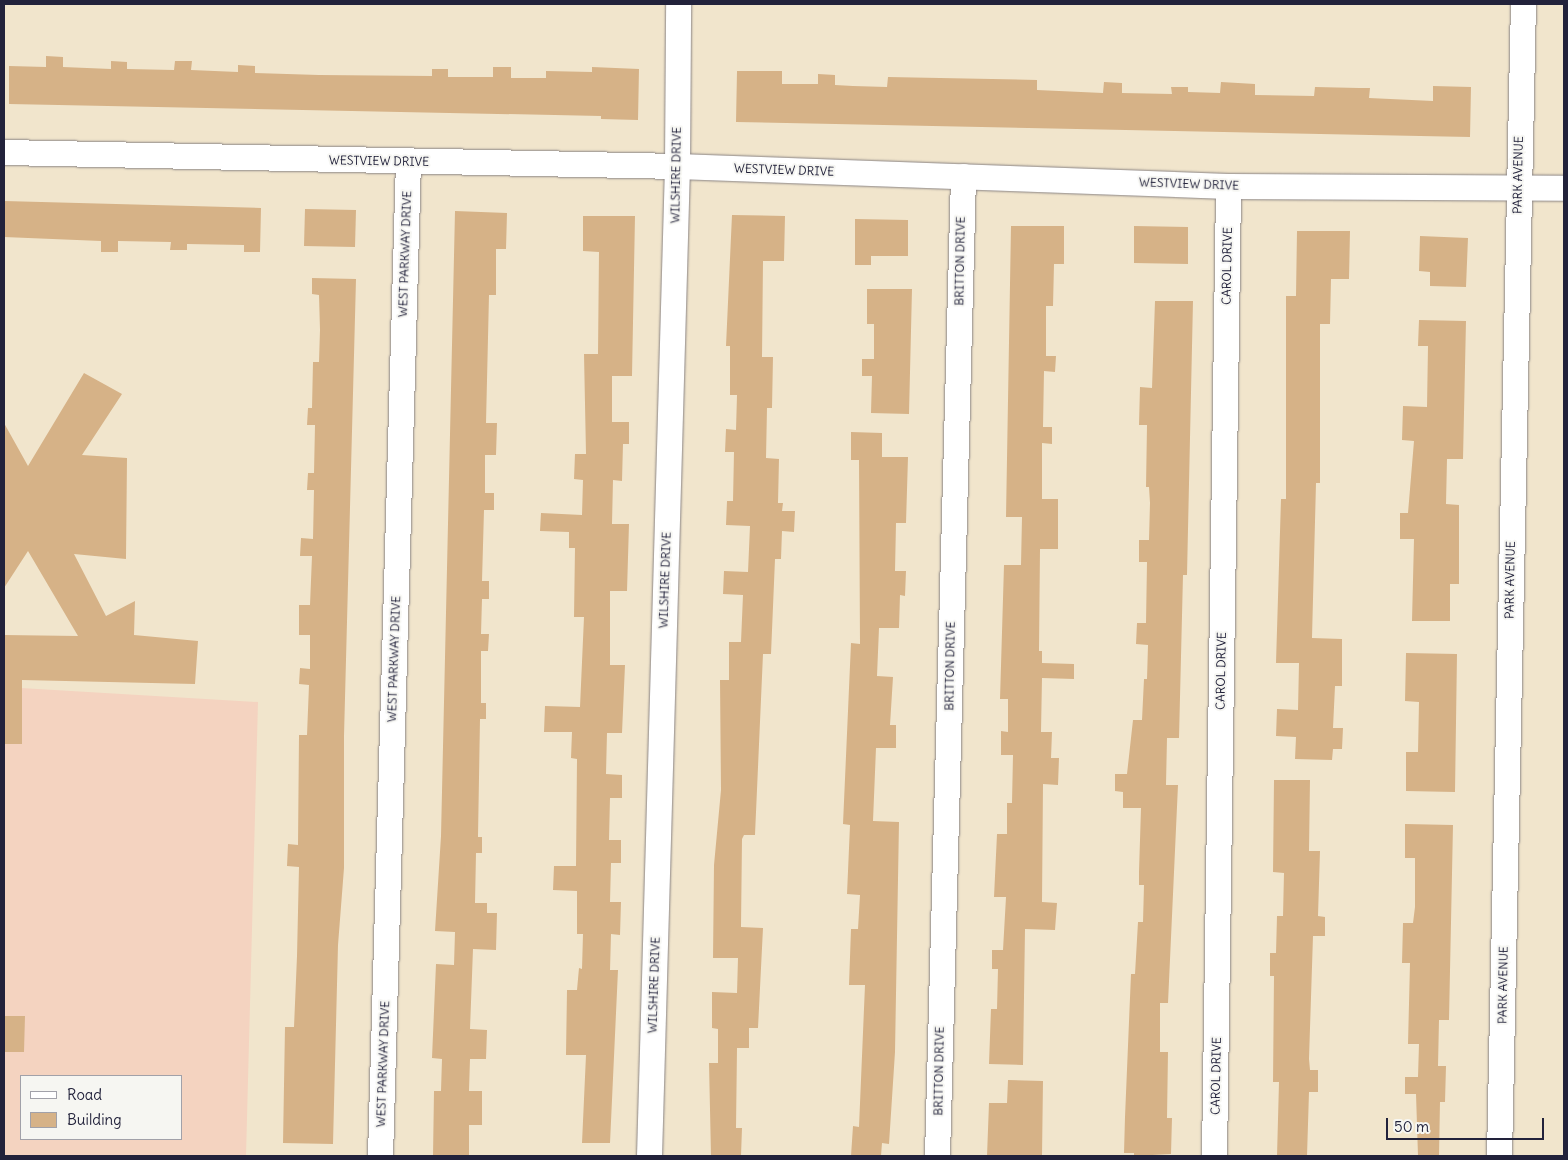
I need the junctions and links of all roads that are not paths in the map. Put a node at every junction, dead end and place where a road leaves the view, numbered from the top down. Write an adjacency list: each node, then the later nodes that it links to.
1 (678, 4): 5 (street, WILSHIRE DRIVE)
2 (1523, 4): 8 (street, PARK AVENUE)
3 (4, 152): 4 (street, WESTVIEW DRIVE)
4 (408, 162): 5 (street, WESTVIEW DRIVE); 10 (street, WEST PARKWAY DRIVE)
5 (677, 166): 6 (street, WESTVIEW DRIVE); 11 (street, WILSHIRE DRIVE)
6 (963, 176): 7 (street, WESTVIEW DRIVE); 12 (street, BRITTON DRIVE)
7 (1228, 186): 8 (street, WESTVIEW DRIVE); 13 (street, CAROL DRIVE)
8 (1518, 187): 9 (street, WESTVIEW DRIVE); 14 (street, PARK AVENUE)
9 (1564, 188)
10 (380, 1156)
11 (649, 1156)
12 (937, 1156)
13 (1214, 1156)
14 (1499, 1156)

